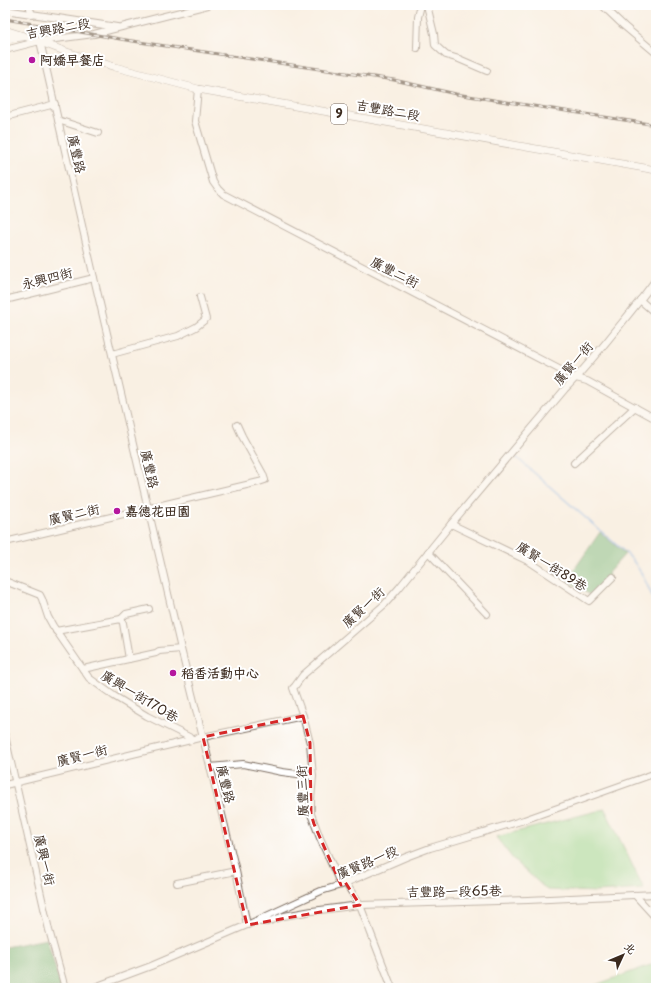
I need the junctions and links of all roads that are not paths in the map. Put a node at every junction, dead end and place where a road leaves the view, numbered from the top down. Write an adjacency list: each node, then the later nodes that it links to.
1 (29, 5): 7 (street)
2 (208, 5): 8 (street, 吉興路二段)
3 (421, 5): 13 (street)
4 (427, 5): 16 (street)
5 (602, 5): 15 (street)
6 (5, 10): 7 (street)
7 (32, 15): 8 (street)
8 (121, 28): 12 (street, 吉興路二段)
9 (5, 30): 10 (main road, 吉豐路二段 / 9)
10 (28, 36): 11 (main road); 12 (main road, 吉豐路二段 / 9)
11 (5, 39)
12 (40, 41): 14 (street, 吉興路二段); 17 (main road, 吉豐路二段 / 9); 18 (street, 廣豐路)
13 (417, 48)
14 (5, 50)
15 (656, 53)
16 (487, 71)
17 (198, 89): 22 (main road, 吉豐路二段 / 9); 30 (street, 廣豐二街)
18 (55, 104): 19 (street); 20 (street, 廣豐路)
19 (5, 117)
20 (58, 120): 21 (street); 23 (street, 廣豐路)
21 (98, 133)
22 (656, 170)
23 (94, 278): 26 (street, 永興四街); 29 (street, 廣豐路)
24 (656, 279): 27 (street, 廣賢一街)
25 (200, 296): 29 (street)
26 (5, 300)
27 (640, 300): 28 (street); 30 (street, 廣賢一街)
28 (656, 314)
29 (112, 354): 35 (street, 廣豐路)
30 (576, 378): 31 (street, 廣豐二街); 36 (street, 廣賢一街)
31 (635, 407): 32 (street, 廣豐二街); 34 (street)
32 (656, 419)
33 (237, 425): 35 (street, 廣賢二街)
34 (574, 463)
35 (148, 508): 37 (street, 廣賢二街); 45 (street, 廣豐路)
36 (451, 524): 38 (street, 廣賢一街); 39 (street, 廣賢一街89巷)
37 (5, 542)
38 (428, 552): 42 (street); 48 (street, 廣賢一街)
39 (613, 577)
40 (5, 580): 44 (street, 廣興一街170巷)
41 (150, 609): 43 (street)
42 (487, 614)
43 (121, 619): 44 (street); 46 (street)
44 (56, 631): 47 (street, 廣興一街170巷)
45 (180, 649): 46 (street); 50 (street, 廣豐路)
46 (129, 659): 47 (street)
47 (83, 669): 51 (street, 廣興一街170巷)
48 (303, 716): 50 (street, 廣賢一街); 54 (street, 廣豐三街)
49 (5, 736): 55 (street, 廣興一街)
50 (203, 737): 51 (street, 廣賢一街); 52 (street, 廣豐路)
51 (194, 739): 55 (street, 廣賢一街)
52 (210, 767): 54 (street); 57 (street, 廣豐路)
53 (656, 773): 59 (street, 廣賢路一段)
54 (313, 776): 59 (street, 廣豐三街)
55 (16, 782): 56 (street, 廣賢一街); 66 (street, 廣興一街)
56 (5, 785)
57 (236, 871): 58 (street); 65 (street, 廣豐路)
58 (178, 883)
59 (343, 884): 62 (street, 廣豐三街); 64 (street, 廣賢路一段)
60 (656, 894): 61 (street, 吉豐路一段65巷)
61 (635, 895): 62 (street, 吉豐路一段65巷); 63 (street)
62 (360, 905): 64 (street, 吉豐路一段65巷); 68 (street, 廣豐三街)
63 (656, 918)
64 (255, 922): 65 (street, 廣賢路一段)
65 (247, 925): 67 (street, 廣賢路一段)
66 (65, 988)
67 (92, 988)
68 (392, 988)

